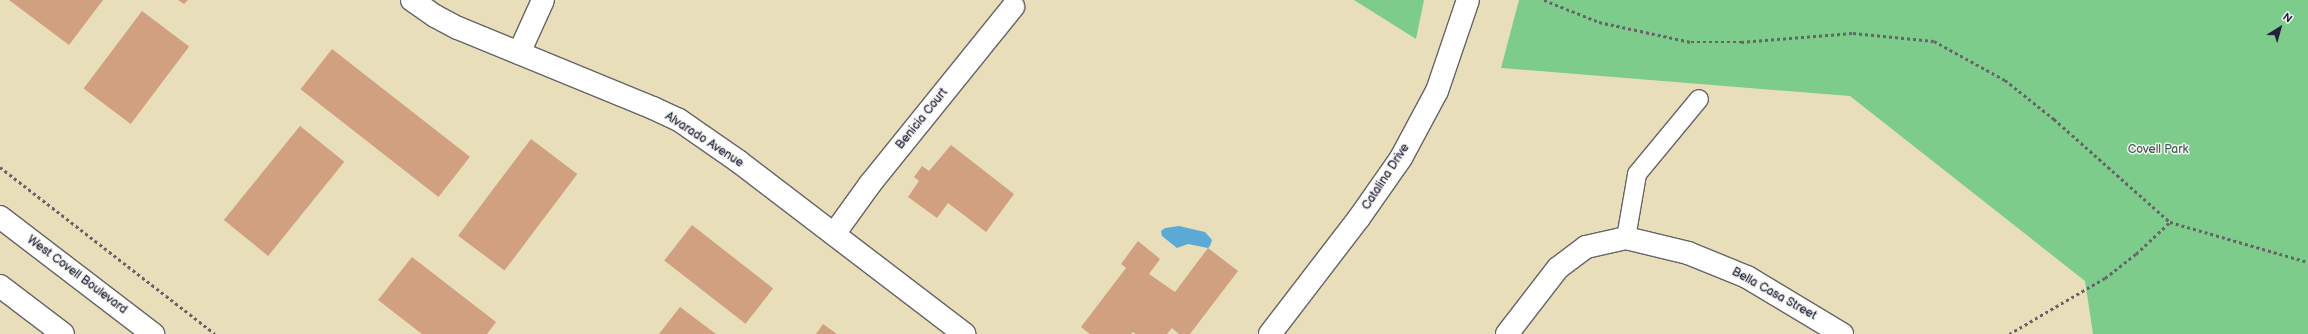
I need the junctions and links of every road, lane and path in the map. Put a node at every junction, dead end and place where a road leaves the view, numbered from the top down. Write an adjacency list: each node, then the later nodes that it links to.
1 (412, 0): 6 (street, Alvarado Avenue)
2 (543, 0): 6 (street)
3 (1468, 0): 19 (street, Catalina Drive)
4 (1544, 0): 10 (path)
5 (1014, 7): 11 (street, Benicia Court)
6 (519, 53): 11 (street, Alvarado Avenue)
7 (1699, 99): 12 (lane)
8 (0, 167): 17 (path)
9 (0, 217): 16 (street, West Covell Boulevard)
10 (2170, 222): 13 (path); 22 (path)
11 (834, 234): 18 (street, Alvarado Avenue)
12 (1626, 238): 20 (street, Bella Casa Street); 21 (street, Bella Casa Street)
13 (2308, 262)
14 (0, 286): 15 (street)
15 (56, 330)
16 (153, 334)
17 (215, 334)
18 (964, 334)
19 (1270, 334)
20 (1507, 334)
21 (1842, 334)
22 (2009, 334)

